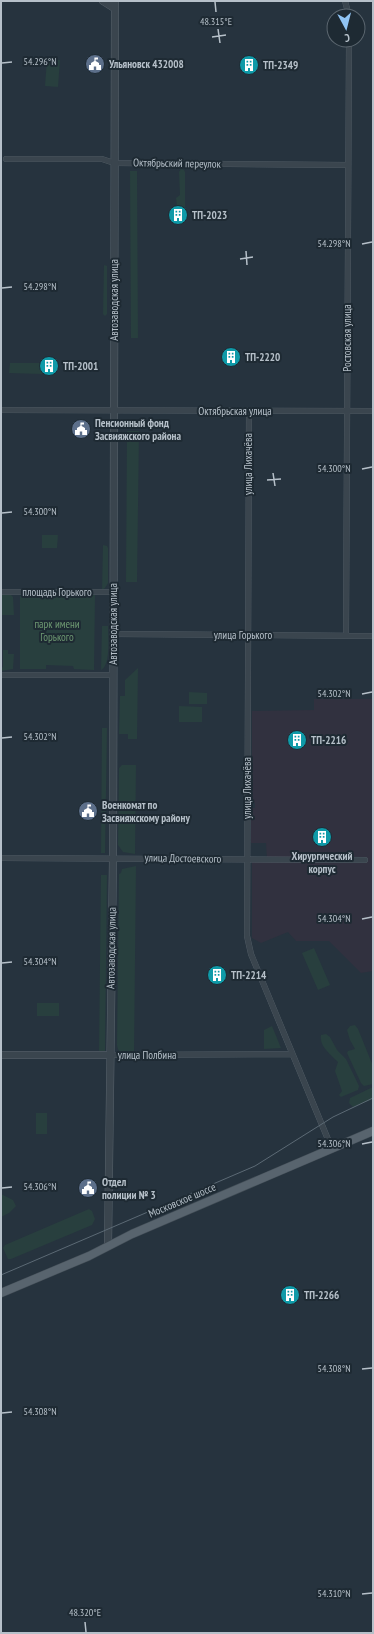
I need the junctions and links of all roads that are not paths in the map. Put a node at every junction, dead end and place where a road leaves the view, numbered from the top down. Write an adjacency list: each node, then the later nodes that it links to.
1 (103, 1): 2 (street)
2 (114, 5): 5 (street, Автозаводская улица)
3 (349, 48): 6 (street, Ростовская улица)
4 (6, 159): 5 (street, Октябрьский переулок)
5 (114, 163): 6 (street, Октябрьский переулок); 8 (street, Автозаводская улица)
6 (348, 165): 11 (street, Ростовская улица)
7 (1, 410): 8 (street, Октябрьская улица)
8 (114, 410): 10 (street, Октябрьская улица); 13 (street, Автозаводская улица)
9 (373, 410): 11 (street, Октябрьская улица)
10 (248, 411): 11 (street, Октябрьская улица); 15 (street, улица Лихачёва)
11 (347, 411): 16 (street, Ростовская улица)
12 (1, 592): 13 (street, площадь Горького)
13 (114, 592): 14 (street, Автозаводская улица)
14 (114, 634): 15 (street, улица Горького); 18 (street, Автозаводская улица)
15 (247, 635): 16 (street, улица Горького); 22 (street, улица Лихачёва)
16 (346, 635): 17 (street, улица Горького)
17 (373, 636)
18 (113, 674): 19 (street); 21 (street, Автозаводская улица)
19 (1, 675)
20 (1, 858): 21 (street, улица Достоевского)
21 (113, 858): 22 (street, улица Достоевского); 26 (street, Автозаводская улица)
22 (247, 859): 23 (street, улица Достоевского); 24 (street, улица Лихачёва)
23 (364, 860)
24 (292, 1054): 26 (street, улица Полбина); 28 (street, улица Лихачёва)
25 (1, 1055): 26 (street, улица Полбина)
26 (110, 1056): 29 (street, Автозаводская улица)
27 (373, 1131): 28 (main road, Московское шоссе)
28 (332, 1149): 29 (main road, Московское шоссе)
29 (108, 1246): 30 (main road, Московское шоссе)
30 (1, 1293)

